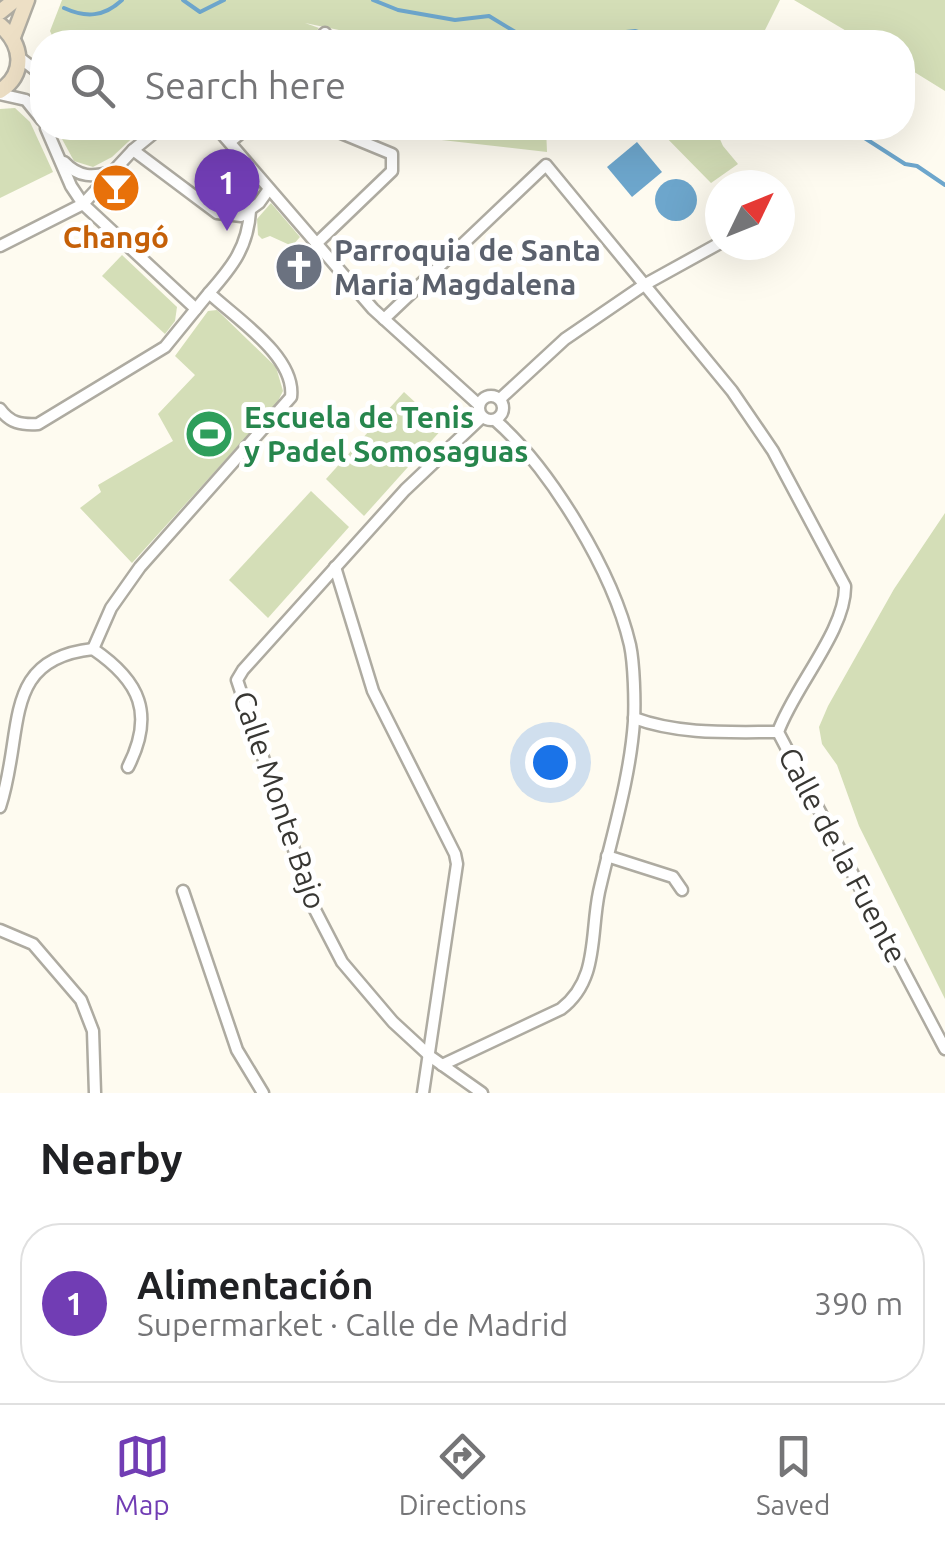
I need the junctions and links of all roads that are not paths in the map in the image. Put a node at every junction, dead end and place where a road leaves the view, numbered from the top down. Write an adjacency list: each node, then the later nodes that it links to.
1 (15, 0): 3 (main road)
2 (26, 0): 5 (main road)
3 (0, 12)
4 (0, 25): 5 (main road)
5 (13, 37): 6 (main road)
6 (20, 58): 7 (street); 8 (main road)
7 (30, 66)
8 (0, 92): 9 (street)
9 (30, 105)
10 (51, 140): 16 (street)
11 (145, 140): 15 (street)
12 (232, 140): 14 (street)
13 (358, 140): 23 (street)
14 (230, 142): 18 (street)
15 (133, 150): 17 (street); 21 (street)
16 (58, 157): 17 (street); 19 (street)
17 (113, 171): 19 (street)
18 (269, 189): 20 (street); 23 (street)
19 (83, 204): 24 (street); 28 (street)
20 (250, 212): 21 (street); 22 (street)
21 (235, 217): 22 (street)
22 (247, 237): 27 (street)
23 (316, 244): 29 (street)
24 (0, 246)
25 (705, 251): 26 (street)
26 (644, 284): 29 (street, Calle de la Fuente); 30 (street); 36 (street, Calle de la Fuente)
27 (209, 294): 28 (street); 34 (street)
28 (196, 309): 31 (street)
29 (384, 319): 32 (street)
30 (500, 399): 32 (street); 32 (street)
31 (0, 409)
32 (488, 411): 33 (street, Calle Monte Bajo); 35 (street)
33 (335, 568): 44 (street); 44 (street, Calle Monte Bajo)
34 (93, 649): 37 (street); 38 (street)
35 (634, 718): 36 (street); 39 (street)
36 (778, 732): 43 (street, Calle de la Fuente)
37 (128, 767)
38 (0, 807)
39 (607, 856): 41 (street); 45 (street)
40 (184, 890): 47 (street)
41 (682, 890)
42 (0, 930): 46 (street)
43 (945, 1050)
44 (431, 1057): 45 (street, Calle Monte Bajo); 48 (street)
45 (442, 1065): 49 (street, Calle Monte Bajo)
46 (95, 1093)
47 (264, 1093)
48 (423, 1093)
49 (482, 1093)

